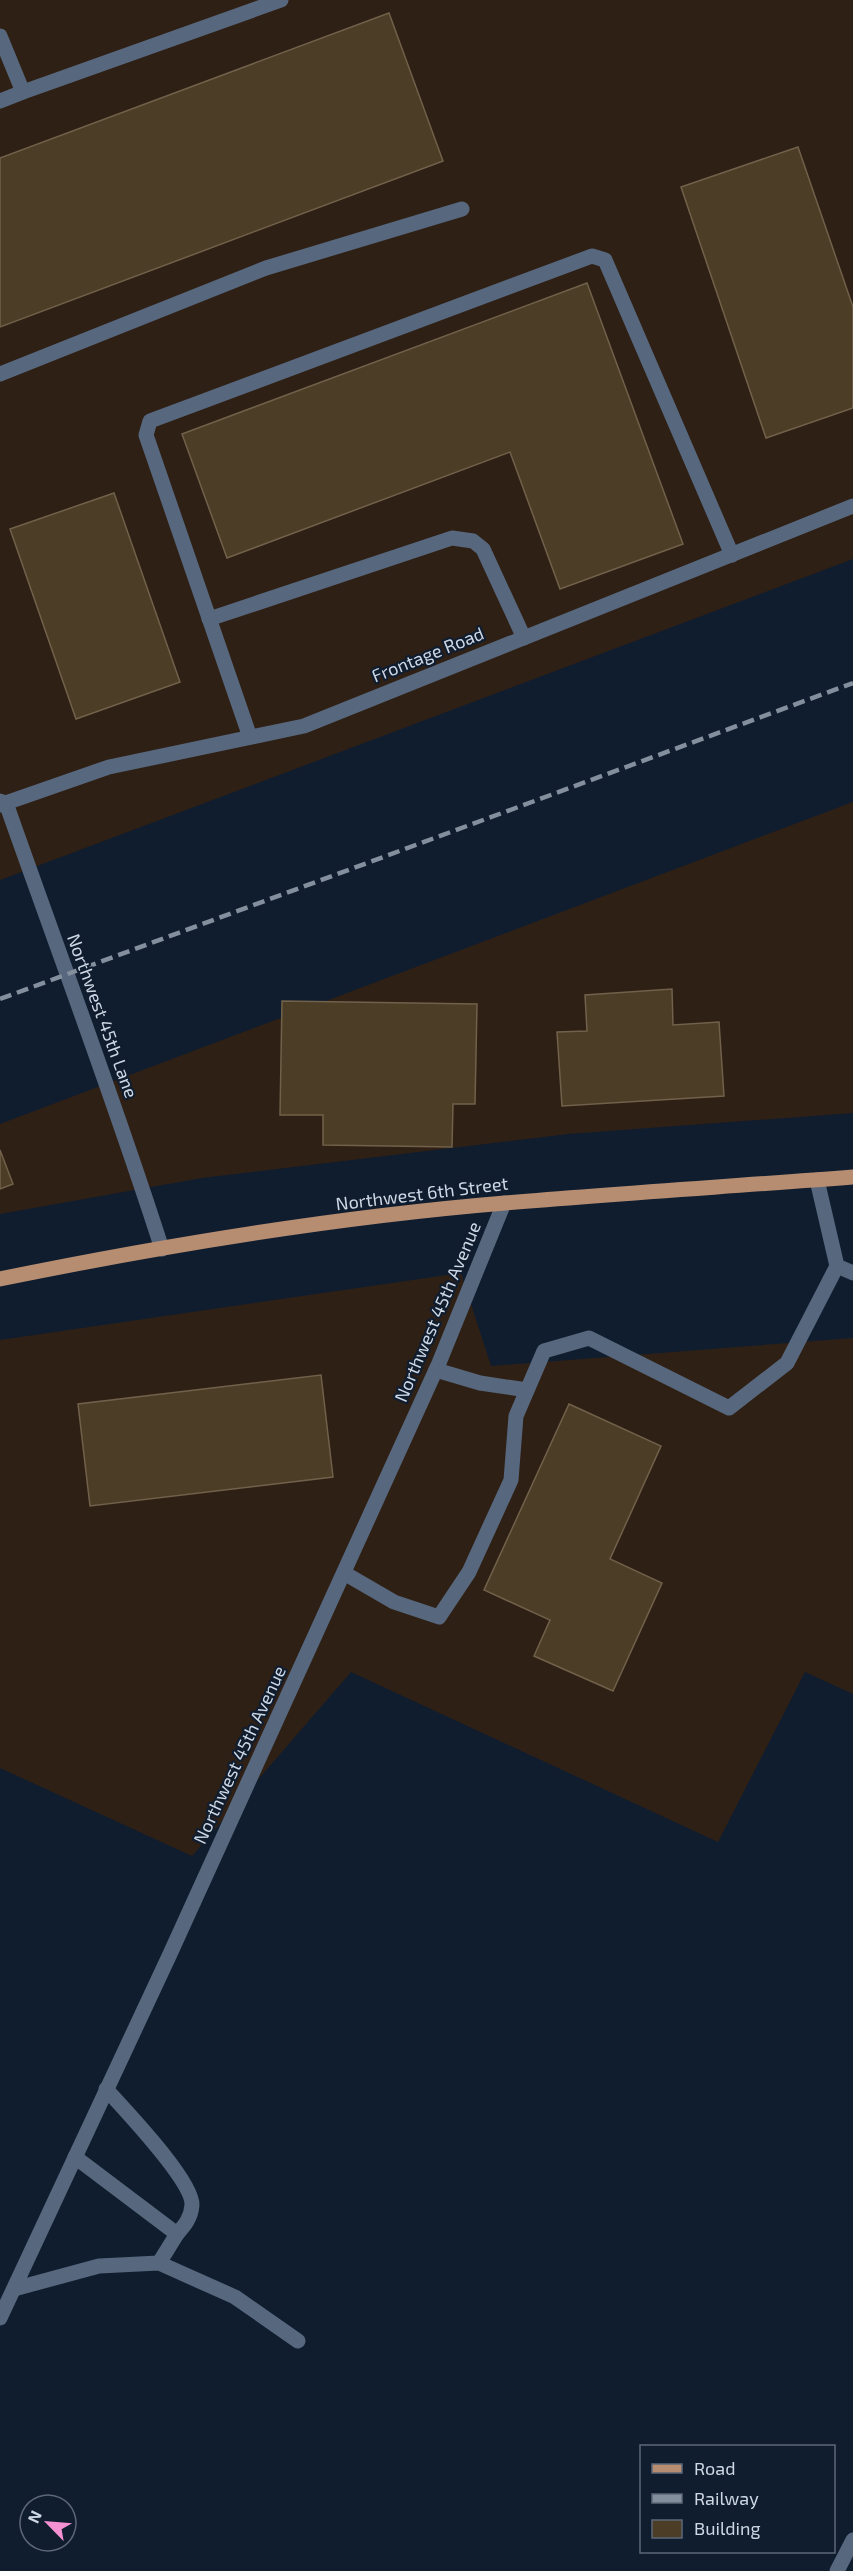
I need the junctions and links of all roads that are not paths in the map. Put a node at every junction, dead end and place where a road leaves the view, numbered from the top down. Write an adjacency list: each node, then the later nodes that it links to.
1 (280, 0): 3 (street)
2 (0, 36): 3 (street)
3 (23, 92): 4 (street)
4 (0, 101)
5 (462, 209): 6 (street)
6 (0, 374)
7 (853, 506): 8 (street, Frontage Road)
8 (732, 555): 9 (street); 10 (street, Frontage Road)
9 (209, 619): 10 (street); 11 (street)
10 (524, 638): 11 (street, Frontage Road)
11 (250, 737): 12 (street, Frontage Road)
12 (2, 803): 16 (street, Northwest 45th Lane)
13 (853, 1177): 14 (main road, Northwest 6th Street)
14 (817, 1180): 15 (main road, Northwest 6th Street); 17 (street)
15 (504, 1203): 16 (main road, Northwest 6th Street); 20 (street, Northwest 45th Avenue)
16 (162, 1249): 19 (main road, Northwest 6th Street)
17 (837, 1266): 18 (street); 21 (street)
18 (853, 1273)
19 (0, 1279)
20 (436, 1370): 21 (street); 22 (street, Northwest 45th Avenue)
21 (527, 1390): 22 (street)
22 (344, 1573): 23 (street, Northwest 45th Avenue)
23 (106, 2089): 24 (street, Northwest 45th Avenue); 25 (street)
24 (75, 2157): 25 (street); 27 (street, Northwest 45th Avenue)
25 (177, 2234): 26 (street)
26 (159, 2263): 27 (street); 29 (street)
27 (14, 2289): 28 (street, Northwest 45th Avenue)
28 (0, 2318)
29 (298, 2341)
30 (853, 2540): 31 (street)
31 (837, 2571)

